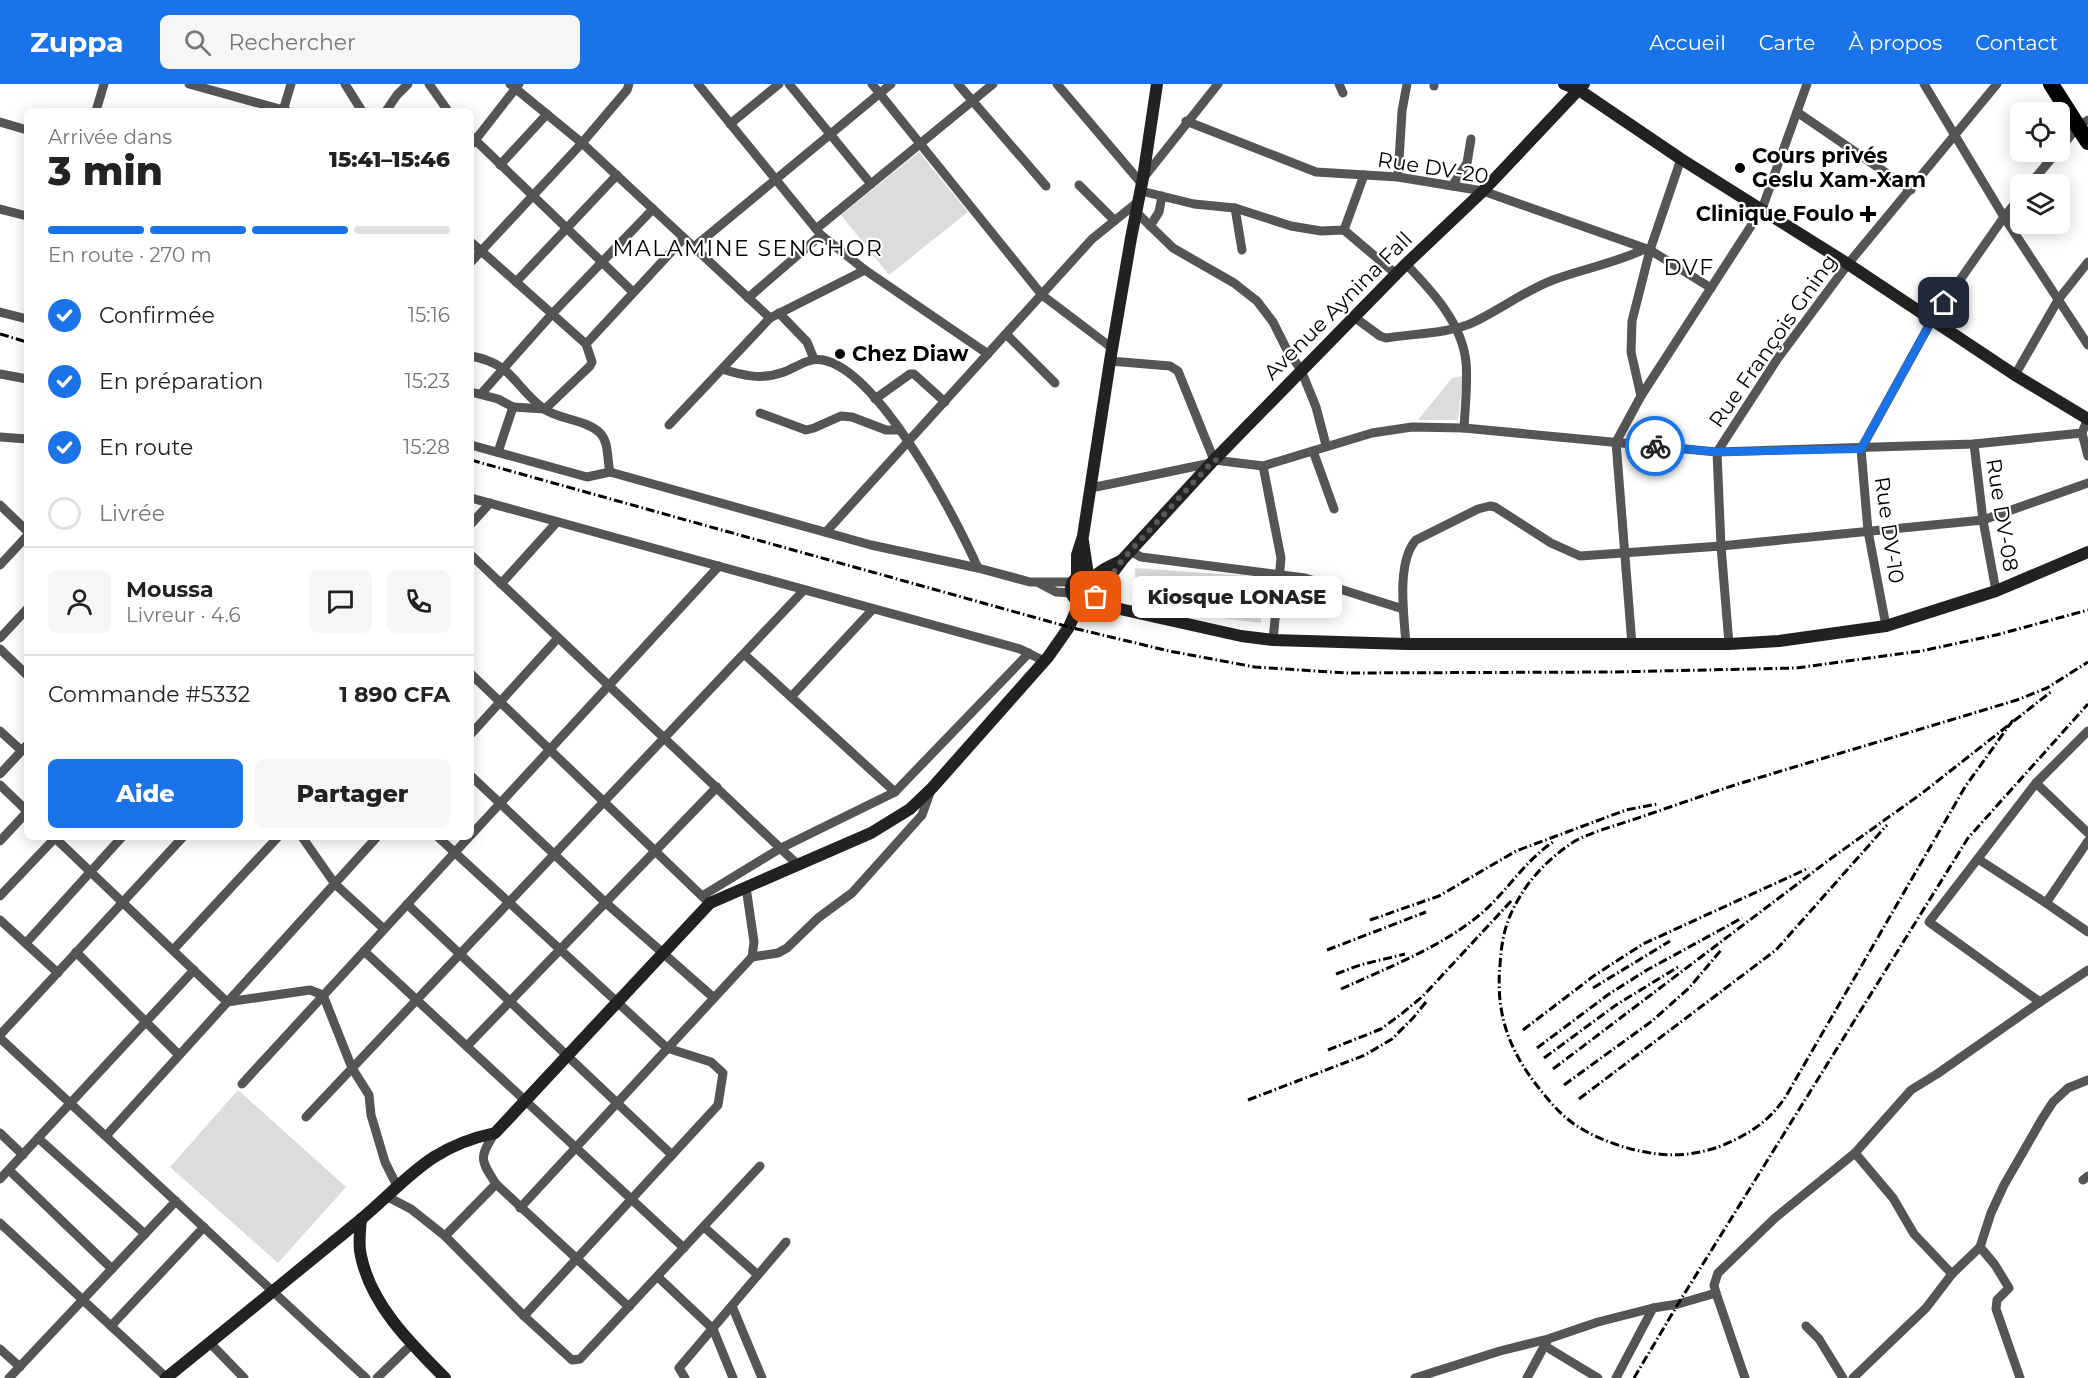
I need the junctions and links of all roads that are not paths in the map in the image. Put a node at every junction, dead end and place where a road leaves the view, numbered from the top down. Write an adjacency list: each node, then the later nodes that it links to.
1 (104, 84): 28 (street)
2 (189, 84): 29 (street)
3 (291, 84): 30 (street)
4 (345, 84): 31 (street)
5 (408, 84): 32 (street)
6 (429, 84): 33 (street)
7 (629, 84): 48 (street)
8 (698, 84): 39 (street)
9 (779, 84): 39 (street)
10 (789, 84): 41 (street)
11 (872, 84): 26 (street)
12 (891, 84): 26 (street)
13 (958, 84): 27 (street)
14 (993, 84): 27 (street)
15 (1057, 84): 64 (street)
16 (1218, 84): 36 (street)
17 (1407, 84): 56 (street)
18 (1564, 84): 25 (street)
19 (1806, 84): 34 (street)
20 (1924, 84): 42 (street)
21 (1997, 84): 42 (street, Rue François Gning)
22 (2051, 84): 38 (highway)
23 (514, 86): 35 (street); 44 (street)
24 (1153, 87): 64 (street)
25 (1581, 87): 50 (street); 63 (street, Avenue Aynina Fall)
26 (880, 93): 41 (street); 49 (street)
27 (972, 101): 49 (street); 59 (street)
28 (97, 108)
29 (277, 108)
30 (285, 108)
31 (360, 108)
32 (388, 108)
33 (445, 108)
34 (1797, 112): 62 (street); 70 (street)
35 (547, 114): 48 (street); 52 (street)
36 (1186, 121): 55 (street, Rue DV-20); 64 (street)
37 (0, 122): 40 (street)
38 (2083, 123): 43 (street); 46 (highway)
39 (730, 124): 57 (street)
40 (24, 128)
41 (830, 134): 57 (street); 58 (street)
42 (1955, 136): 62 (street, Rue François Gning); 73 (street)
43 (2070, 137)
44 (474, 138)
45 (1471, 139): 61 (street)
46 (2088, 142)
47 (474, 143): 52 (street)
48 (582, 143): 54 (street); 65 (street)
49 (921, 143): 58 (street); 95 (street)
50 (1681, 159): 70 (street); 83 (street)
51 (2048, 162): 53 (street)
52 (500, 165): 65 (street)
53 (2038, 174)
54 (616, 175): 69 (street); 76 (street)
55 (1364, 175): 56 (street, Rue DV-20); 77 (street)
56 (1398, 177): 61 (street, Rue DV-20)
57 (776, 179): 78 (street); 81 (street)
58 (871, 184): 78 (street)
59 (1046, 186)
60 (1079, 186): 74 (street)
61 (1452, 186): 63 (street, Rue DV-20)
62 (1911, 190): 89 (street, Rue François Gning)
63 (1483, 191): 83 (street, Rue DV-20); 88 (street, Avenue Aynina Fall)
64 (1140, 193): 66 (street); 74 (street); 75 (street); 110 (street)
65 (533, 196): 76 (street); 84 (street)
66 (1162, 196): 68 (street); 75 (street)
67 (0, 208): 72 (street)
68 (1235, 208): 77 (street); 82 (street)
69 (653, 209): 79 (street); 86 (street)
70 (1762, 209): 89 (street); 93 (street)
71 (2010, 210): 73 (street, Rue DV-10)
72 (24, 215)
73 (2004, 217): 97 (street); 104 (street, Rue DV-10)
74 (1114, 220): 95 (street)
75 (1150, 226): 115 (street)
76 (566, 228): 86 (street); 92 (street)
77 (1344, 230): 91 (street)
78 (819, 232): 90 (street); 96 (street)
79 (684, 238): 81 (street); 94 (street)
80 (474, 245): 84 (street)
81 (694, 247): 96 (street)
82 (1242, 250)
83 (1647, 250): 93 (street, Rue DV-20); 105 (street); 121 (street)
84 (482, 252): 85 (street); 92 (street)
85 (474, 259)
86 (602, 262): 94 (street); 100 (street)
87 (2088, 262): 97 (street)
88 (1406, 264): 91 (street, Avenue Aynina Fall); 105 (street)
89 (1848, 264): 104 (street); 142 (street, Rue François Gning)
90 (866, 270): 99 (street); 109 (street)
91 (1396, 274): 101 (street, Avenue Aynina Fall)
92 (516, 282): 100 (street)
93 (1711, 288): 121 (street)
94 (633, 292): 107 (street)
95 (1042, 296): 106 (street); 110 (street)
96 (748, 298): 103 (street)
97 (2058, 300): 108 (street); 117 (street)
98 (0, 312): 102 (street)
99 (779, 313): 103 (street); 112 (street)
100 (552, 314): 107 (street); 113 (street)
101 (1354, 317): 105 (street); 115 (street, Avenue Aynina Fall)
102 (24, 318)
103 (770, 318): 114 (street)
104 (1932, 320): 117 (street); 139 (street, Rue DV-10)
105 (1456, 328): 129 (street)
106 (1006, 334): 109 (street); 119 (street)
107 (586, 344): 125 (street)
108 (2088, 345)
109 (988, 354): 123 (street)
110 (1111, 354): 144 (street); 148 (street)
111 (474, 357): 113 (street)
112 (814, 359): 114 (street); 122 (street)
113 (503, 367): 120 (street); 125 (street)
114 (722, 369): 128 (street)
115 (1301, 370): 137 (street); 144 (street, Avenue Aynina Fall)
116 (0, 374): 118 (street)
117 (2015, 375): 127 (street)
118 (24, 379)
119 (1055, 383)
120 (476, 393): 124 (street)
121 (1641, 396): 135 (street)
122 (874, 399): 123 (street); 130 (street)
123 (945, 402): 134 (street)
124 (513, 407): 125 (street); 141 (street)
125 (545, 410): 146 (street)
126 (760, 412): 130 (street)
127 (2088, 418): 131 (street)
128 (669, 425)
129 (1464, 428): 135 (street); 137 (street)
130 (900, 430): 134 (street)
131 (2082, 433): 136 (street); 143 (street)
132 (0, 437): 133 (street)
133 (24, 439)
134 (910, 441): 158 (street); 167 (street)
135 (1616, 442): 142 (street); 161 (street)
136 (1974, 444): 139 (street); 153 (street, Rue DV-08)
137 (1326, 445): 140 (street)
138 (474, 446): 141 (street)
139 (1861, 449): 142 (street); 157 (street, Rue DV-10)
140 (1313, 451): 145 (street); 152 (street)
141 (498, 452): 146 (street)
142 (1717, 452): 160 (street)
143 (2088, 456)
144 (1213, 462): 145 (street); 148 (street); 163 (street, Avenue Aynina Fall)
145 (1263, 466): 168 (street)
146 (610, 472): 158 (street)
147 (2088, 483): 153 (street)
148 (1091, 488): 170 (street)
149 (474, 499): 150 (street)
150 (490, 503): 154 (street); 155 (street)
151 (0, 505): 156 (street)
152 (1334, 510)
153 (1983, 520): 157 (street); 172 (street, Rue DV-08)
154 (474, 521)
155 (557, 522): 166 (street); 169 (street)
156 (24, 528)
157 (1868, 531): 160 (street); 176 (street, Rue DV-10)
158 (826, 532): 167 (street)
159 (24, 539): 165 (street)
160 (1720, 546): 161 (street); 181 (street)
161 (1625, 552): 174 (street); 182 (street)
162 (2088, 552): 172 (street)
163 (1127, 555): 168 (street); 170 (street, Avenue Aynina Fall)
164 (474, 558): 169 (street)
165 (0, 566)
166 (719, 566): 171 (street); 189 (street)
167 (978, 568): 170 (street)
168 (1280, 575): 174 (street); 179 (street)
169 (501, 584): 178 (street)
170 (1085, 588): 179 (street); 186 (street, Avenue Aynina Fall)
171 (804, 590): 173 (street); 185 (street)
172 (1996, 591): 176 (street)
173 (873, 609): 184 (street); 190 (street)
174 (1403, 609): 180 (street)
175 (24, 612): 177 (street)
176 (1886, 626): 181 (street)
177 (0, 638)
178 (558, 638): 189 (street); 191 (street)
179 (1273, 640): 180 (street)
180 (1406, 644): 182 (street)
181 (1729, 644): 182 (street)
182 (1632, 645)
183 (0, 649): 187 (street)
184 (1029, 653): 186 (street); 204 (street)
185 (744, 654): 190 (street); 195 (street)
186 (1044, 661): 203 (street, Avenue Aynina Fall)
187 (24, 672)
188 (474, 677): 191 (street)
189 (609, 686): 195 (street); 197 (street)
190 (791, 698): 204 (street)
191 (500, 702): 193 (street); 197 (street)
192 (0, 731): 196 (street)
193 (474, 731)
194 (2088, 731): 200 (street)
195 (664, 738): 202 (street); 205 (street)
196 (24, 748): 198 (street)
197 (550, 750): 205 (street); 206 (street)
198 (0, 774)
199 (474, 780): 206 (street)
200 (2036, 783): 210 (street); 226 (street)
201 (0, 785): 207 (street)
202 (717, 787): 222 (street); 223 (street)
203 (932, 788): 227 (street, Avenue Aynina Fall); 248 (street)
204 (896, 792): 222 (street)
205 (604, 802): 223 (street); 225 (street)
206 (500, 804): 209 (street); 225 (street)
207 (24, 809)
208 (24, 815): 220 (street)
209 (474, 832)
210 (2088, 833)
211 (52, 840): 231 (street)
212 (58, 840): 228 (street)
213 (119, 840): 228 (street)
214 (180, 840): 233 (street)
215 (275, 840): 242 (street)
216 (304, 840): 229 (street)
217 (374, 840): 229 (street)
218 (441, 840): 224 (street)
219 (466, 840): 224 (street)
220 (0, 841)
221 (2088, 841): 236 (street)
222 (780, 848): 227 (street); 232 (street)
223 (656, 851): 232 (street); 235 (street)
224 (455, 853): 234 (street); 237 (street)
225 (554, 854): 234 (street); 235 (street)
226 (1978, 860): 236 (street); 258 (street)
227 (797, 864): 230 (street, Avenue Aynina Fall)
228 (91, 872): 233 (street); 241 (street)
229 (335, 884): 239 (street); 255 (street)
230 (746, 887): 232 (street, Avenue Aynina Fall); 248 (street)
231 (0, 896)
232 (706, 899): 246 (street)
233 (123, 902): 242 (street); 245 (street)
234 (509, 902): 243 (street); 247 (street)
235 (606, 903): 243 (street); 246 (street)
236 (2046, 903): 240 (street)
237 (407, 904): 239 (street); 247 (street)
238 (0, 920): 241 (street)
239 (384, 929): 244 (street)
240 (2088, 932)
241 (26, 943): 251 (street)
242 (173, 950): 249 (street)
243 (561, 950): 256 (street); 257 (street)
244 (364, 951): 252 (street); 254 (street)
245 (76, 952): 251 (street); 259 (street)
246 (664, 953): 253 (street); 257 (street)
247 (460, 954): 254 (street); 256 (street)
248 (752, 957): 253 (street)
249 (194, 970): 255 (street); 259 (street)
250 (2088, 970): 258 (street)
251 (58, 973): 260 (street)
252 (323, 995): 255 (street); 265 (street); 267 (street)
253 (714, 998): 262 (street)
254 (417, 999): 261 (street); 265 (street)
255 (227, 1002): 263 (street)
256 (510, 1002): 261 (street); 264 (street)
257 (618, 1002): 262 (street); 264 (street)
258 (2040, 1002): 277 (street)
259 (146, 1022): 263 (street); 269 (street)
260 (0, 1036): 269 (street)
261 (467, 1046): 268 (street)
262 (667, 1048): 270 (street); 279 (street)
263 (179, 1055): 274 (street)
264 (567, 1056): 268 (street); 270 (street)
265 (352, 1068): 271 (street); 284 (street)
266 (2088, 1080): 297 (street)
267 (242, 1084)
268 (526, 1100): 273 (street); 276 (street)
269 (71, 1103): 274 (street); 275 (street)
270 (617, 1103): 276 (street); 279 (street)
271 (306, 1117)
272 (0, 1133): 278 (street)
273 (495, 1133): 283 (street); 284 (street)
274 (106, 1136): 287 (street)
275 (38, 1138): 278 (street); 293 (street)
276 (576, 1147): 286 (street); 288 (street)
277 (1855, 1153): 300 (street); 304 (street)
278 (23, 1155): 281 (street)
279 (672, 1155): 286 (street)
280 (759, 1166): 291 (street)
281 (9, 1170): 282 (street); 299 (street)
282 (0, 1179)
283 (496, 1184): 288 (street); 294 (street)
284 (397, 1186): 285 (street)
285 (386, 1196): 289 (street); 294 (street)
286 (632, 1199): 296 (street); 298 (street)
287 (176, 1201): 290 (street); 293 (street)
288 (519, 1208): 298 (street)
289 (361, 1219): 303 (street); 315 (street)
290 (204, 1227): 303 (street); 310 (street)
291 (704, 1227): 296 (street); 301 (street)
292 (2, 1229): 305 (street)
293 (145, 1234): 299 (street)
294 (445, 1236): 309 (street)
295 (786, 1242): 301 (street)
296 (684, 1248): 302 (street)
297 (1980, 1248): 300 (street); 336 (street)
298 (576, 1259): 307 (street); 309 (street)
299 (112, 1269): 305 (street)
300 (1952, 1274): 335 (street)
301 (758, 1275): 306 (street)
302 (657, 1276): 307 (street); 312 (street)
303 (272, 1290): 314 (street); 322 (street)
304 (1716, 1293): 308 (street); 333 (street)
305 (83, 1300): 310 (street); 317 (street)
306 (732, 1306): 312 (street); 327 (street)
307 (629, 1307): 309 (street)
308 (1653, 1308): 313 (street); 332 (street)
309 (524, 1316)
310 (111, 1326): 320 (street)
311 (1806, 1326): 334 (street)
312 (713, 1329): 325 (street); 326 (street)
313 (1546, 1342): 318 (street); 330 (street); 331 (street)
314 (210, 1343): 320 (street); 321 (street)
315 (412, 1344): 323 (street); 324 (street)
316 (0, 1349): 317 (street)
317 (20, 1367): 319 (street)
318 (1453, 1367): 328 (street); 329 (street)
319 (9, 1378)
320 (167, 1378)
321 (244, 1378)
322 (366, 1378)
323 (377, 1378)
324 (445, 1378)
325 (685, 1378)
326 (733, 1378)
327 (762, 1378)
328 (1415, 1378)
329 (1452, 1378)
330 (1527, 1378)
331 (1598, 1378)
332 (1616, 1378)
333 (1745, 1378)
334 (1843, 1378)
335 (1853, 1378)
336 (2020, 1378)

